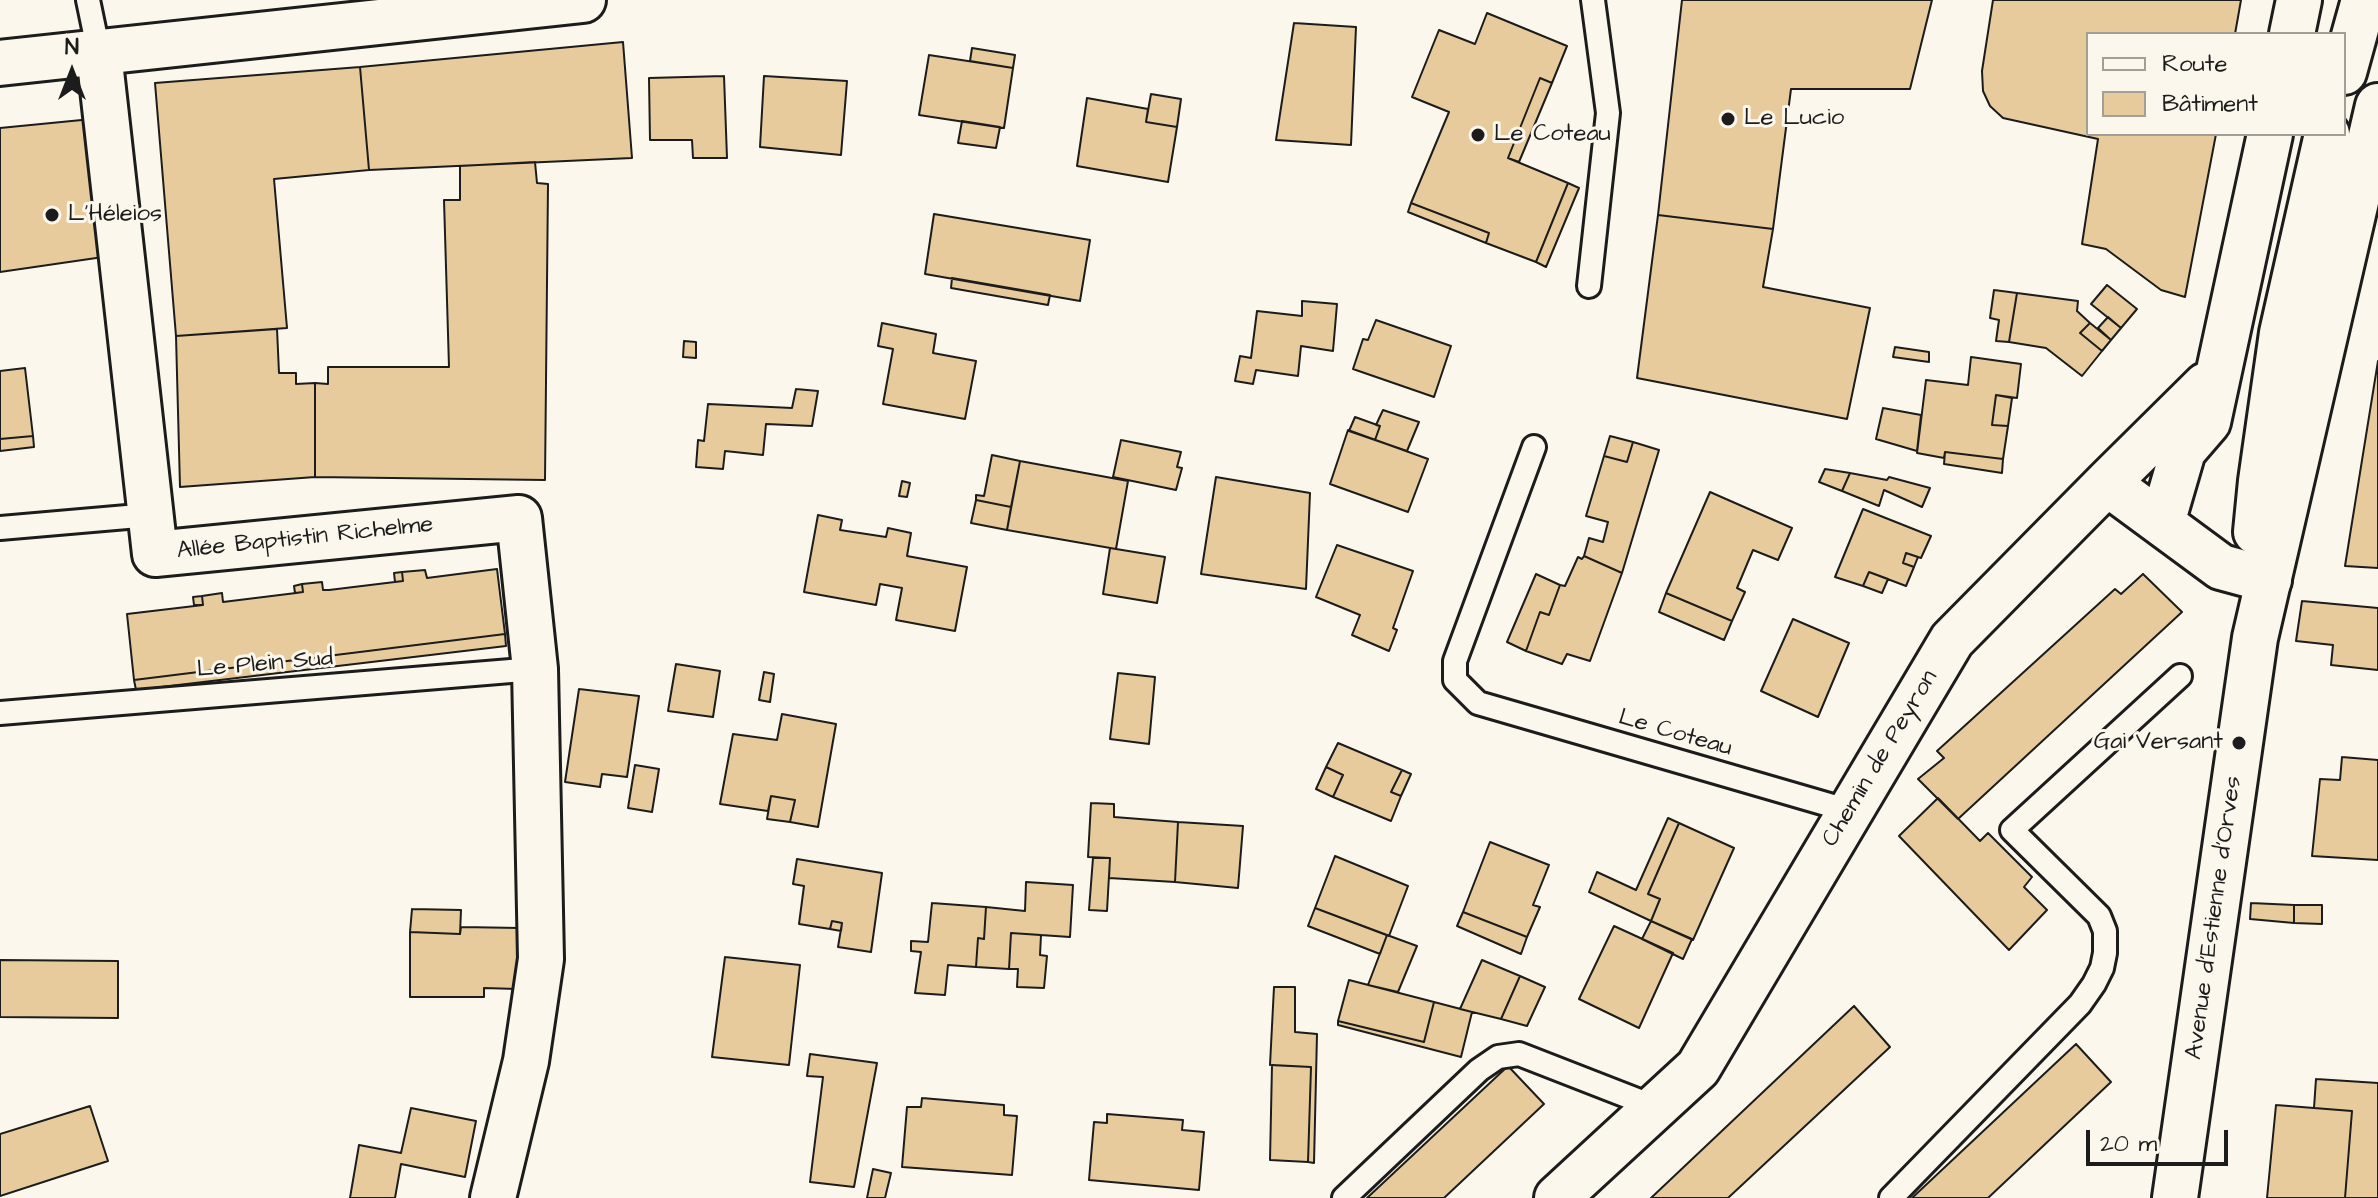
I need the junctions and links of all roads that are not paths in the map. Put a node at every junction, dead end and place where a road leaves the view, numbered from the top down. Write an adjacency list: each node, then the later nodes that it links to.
1 (88, 0): 7 (lane)
2 (583, 0): 7 (street)
3 (1593, 0): 14 (lane)
4 (2299, 0): 6 (street)
5 (2368, 4): 9 (street)
6 (2292, 32)
7 (99, 53): 8 (street); 18 (street, Allée Baptistin Richelme)
8 (0, 63)
9 (2346, 66)
10 (2378, 106): 13 (street, Avenue d'Estienne d'Orves)
11 (2270, 136): 15 (street)
12 (2327, 136): 21 (street, Avenue d'Estienne d'Orves)
13 (2368, 200): 21 (street, Avenue d'Estienne d'Orves)
14 (1589, 286)
15 (2219, 372): 17 (street, Chemin de Peyron); 19 (street)
16 (1534, 447): 25 (lane, Le Coteau)
17 (2107, 483): 19 (street); 25 (street, Chemin de Peyron)
18 (150, 515): 20 (lane); 22 (street, Allée Baptistin Richelme)
19 (2162, 523): 21 (street)
20 (0, 528)
21 (2261, 578): 31 (street, Avenue d'Estienne d'Orves)
22 (535, 669): 24 (lane, Le Plein Sud); 27 (street)
23 (2180, 676): 30 (lane)
24 (0, 713)
25 (1850, 811): 26 (street, Chemin de Peyron)
26 (1655, 1107): 28 (lane); 29 (street, Chemin de Peyron)
27 (493, 1198)
28 (1344, 1198)
29 (1557, 1198)
30 (1891, 1198)
31 (2175, 1198)

